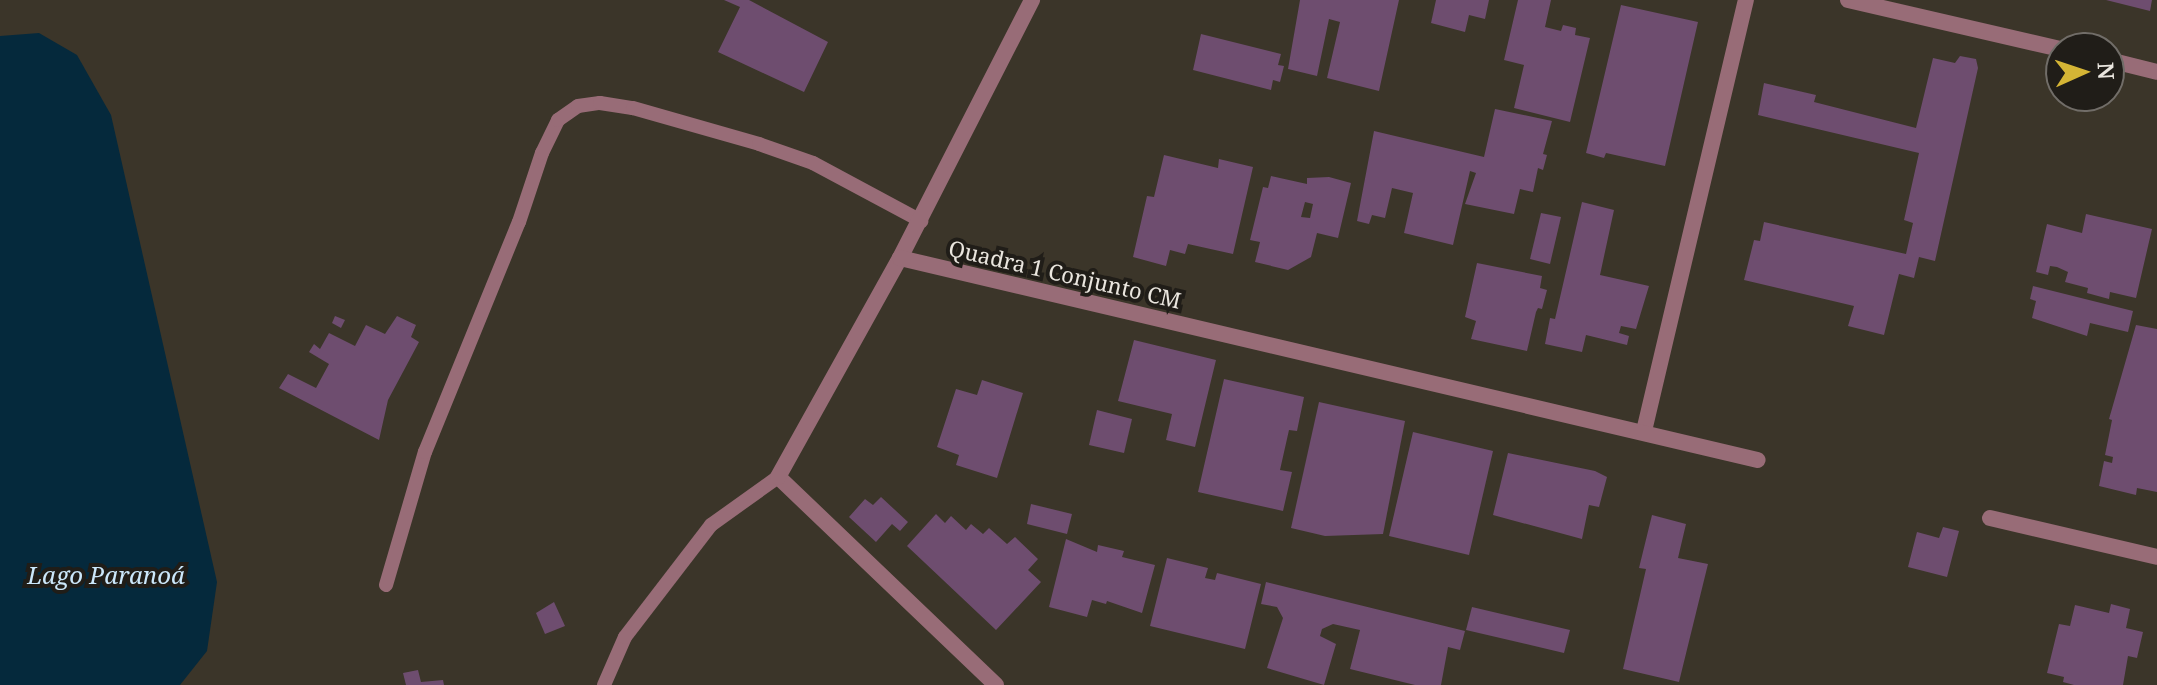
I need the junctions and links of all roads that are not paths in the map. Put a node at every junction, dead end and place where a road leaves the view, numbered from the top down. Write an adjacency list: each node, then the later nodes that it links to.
1 (1032, 0): 7 (street)
2 (1746, 0): 9 (street)
3 (1848, 0): 4 (street)
4 (2045, 45)
5 (2125, 64): 6 (street)
6 (2157, 72)
7 (921, 221): 8 (street); 14 (lane)
8 (900, 258): 9 (street, Quadra 1 Conjunto CM); 11 (street)
9 (1644, 431): 10 (street, Quadra 1 Conjunto CM)
10 (1758, 460)
11 (778, 477): 15 (lane); 16 (street)
12 (1990, 518): 13 (street)
13 (2157, 557)
14 (386, 585)
15 (604, 685)
16 (996, 685)

